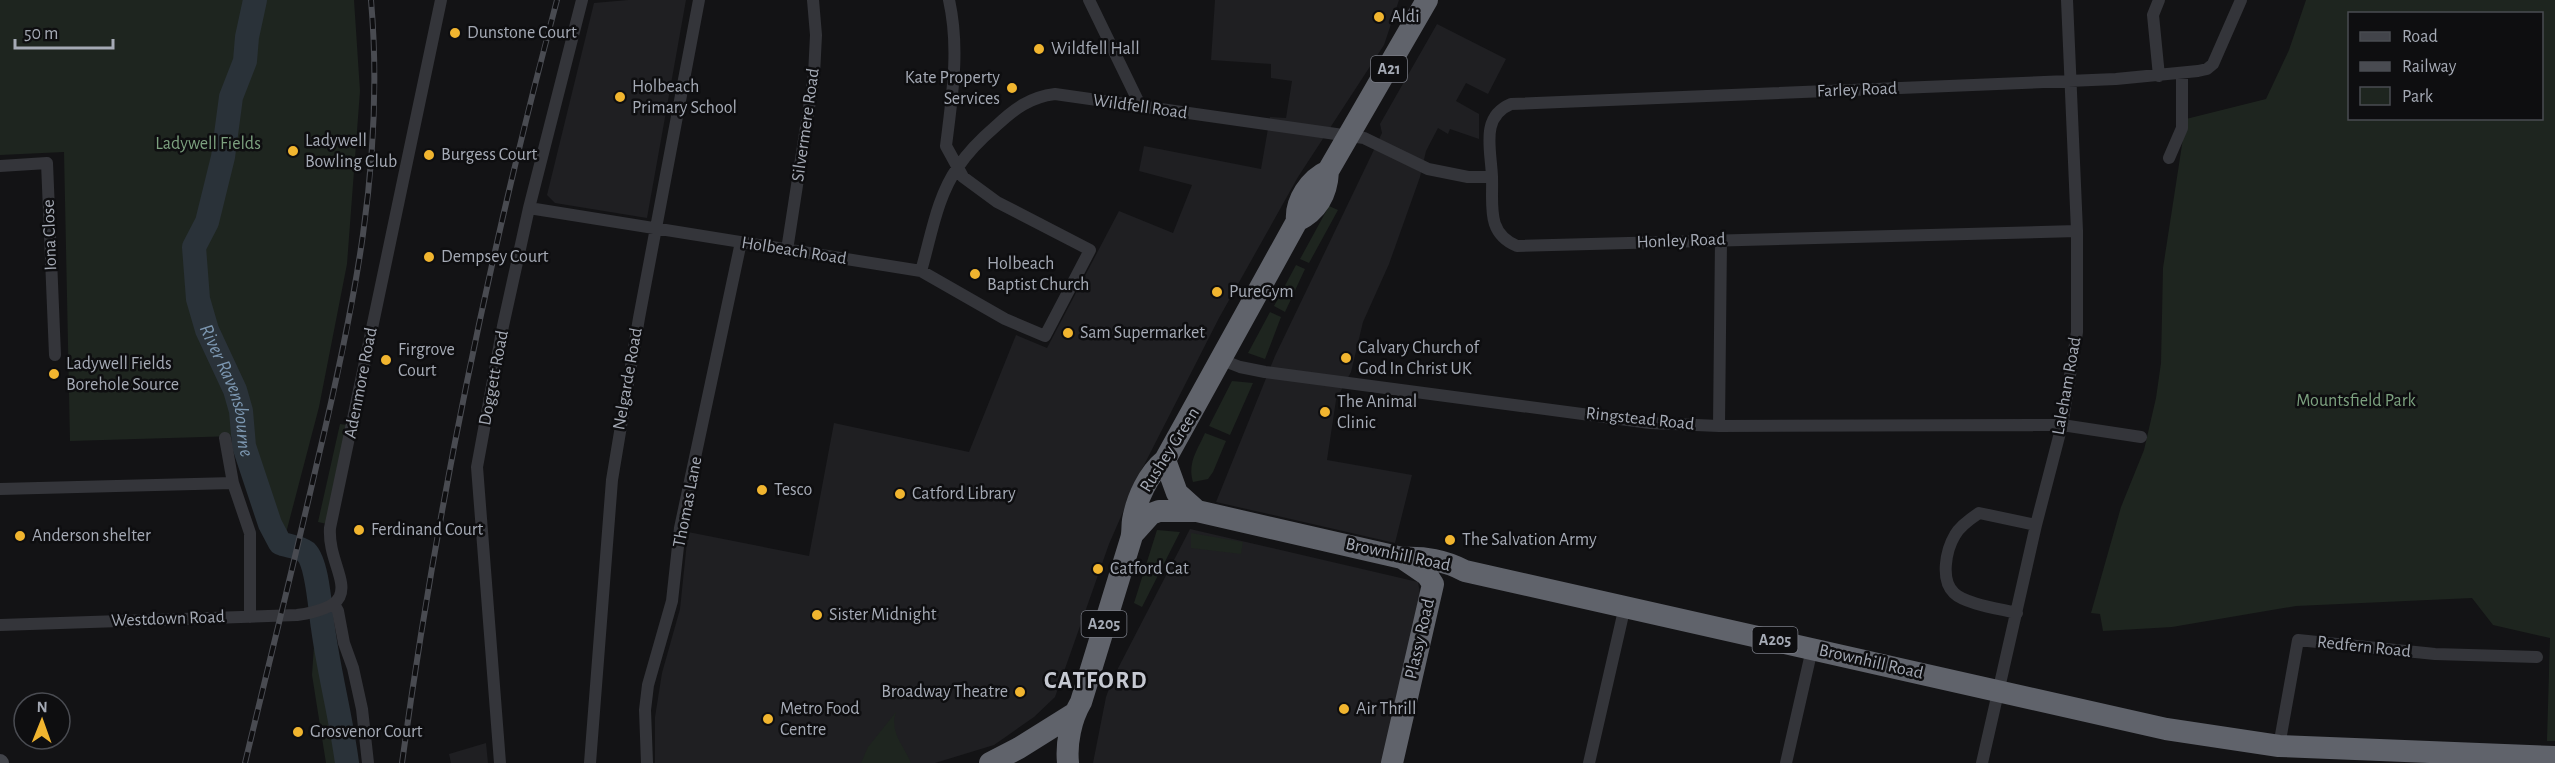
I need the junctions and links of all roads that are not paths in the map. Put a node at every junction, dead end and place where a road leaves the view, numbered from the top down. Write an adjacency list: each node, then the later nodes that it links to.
1 (441, 0): 42 (street, Adenmore Road)
2 (582, 0): 20 (street, Doggett Road)
3 (699, 0): 21 (street, Nelgarde Road)
4 (813, 0): 25 (street, Silvermere Road)
5 (949, 0): 18 (street)
6 (1089, 0): 14 (street)
7 (1427, 0): 15 (highway, Rushey Green / A21)
8 (2067, 0): 13 (street, Laleham Road)
9 (2159, 0): 12 (street)
10 (2241, 0): 11 (street, Farley Road)
11 (2182, 73): 12 (street, Farley Road); 16 (street)
12 (2159, 76): 13 (street, Farley Road)
13 (2071, 81): 19 (street, Farley Road); 22 (street, Laleham Road)
14 (1141, 108): 15 (street, Wildfell Road); 18 (street, Wildfell Road)
15 (1350, 137): 19 (street); 28 (highway, Rushey Green / A21)
16 (2169, 158)
17 (0, 166): 27 (street, Iona Close)
18 (957, 168): 26 (street, Wildfell Road); 26 (street, Holbeach Road)
19 (1492, 177): 23 (street, Honley Road)
20 (529, 208): 21 (street, Holbeach Road); 54 (street, Doggett Road)
21 (655, 229): 24 (street, Holbeach Road); 55 (street, Nelgarde Road)
22 (2077, 231): 23 (street, Honley Road); 29 (street, Laleham Road)
23 (1721, 240): 30 (street)
24 (741, 242): 25 (street, Holbeach Road); 56 (street, Thomas Lane)
25 (787, 250): 26 (street, Holbeach Road)
26 (921, 271)
27 (55, 355)
28 (1222, 360): 30 (street, Ringstead Road); 33 (highway, Rushey Green / A21)
29 (2062, 425): 30 (street, Ringstead Road); 31 (street, Ringstead Road); 37 (street, Laleham Road)
30 (1719, 426)
31 (2141, 437)
32 (225, 438): 34 (street)
33 (1166, 460): 36 (highway); 38 (highway, Rushey Green / A21)
34 (233, 483): 35 (street); 45 (street)
35 (0, 489)
36 (1197, 511): 38 (highway, Brownhill Road / A205); 39 (highway, Brownhill Road / A205)
37 (2036, 525): 44 (street, Laleham Road); 44 (street)
38 (1133, 534): 50 (highway, Rushey Green / A205)
39 (1402, 558): 40 (highway, Brownhill Road / A205); 41 (highway, Plassy Road / A205)
40 (1465, 571): 41 (highway, Plassy Road); 43 (highway, Brownhill Road / A205)
41 (1433, 584): 59 (highway, Plassy Road)
42 (331, 606): 45 (street, Westdown Road); 53 (street, Adenmore Road)
43 (1625, 606): 47 (highway, Brownhill Road / A205); 60 (street)
44 (2017, 613): 49 (street, Laleham Road)
45 (250, 617): 46 (street, Westdown Road)
46 (0, 625)
47 (1812, 649): 49 (highway, Brownhill Road / A205); 61 (street)
48 (2537, 657): 51 (street, Redfern Road)
49 (1999, 692): 51 (highway, Brownhill Road / A205); 62 (street, Laleham Road)
50 (1075, 713): 57 (highway); 58 (highway, Rushey Green / A205)
51 (2279, 746): 52 (highway, Brownhill Road / A205)
52 (2555, 757)
53 (368, 763)
54 (500, 763)
55 (590, 763)
56 (647, 763)
57 (990, 763)
58 (1068, 763)
59 (1392, 763)
60 (1588, 763)
61 (1786, 763)
62 (1982, 763)

